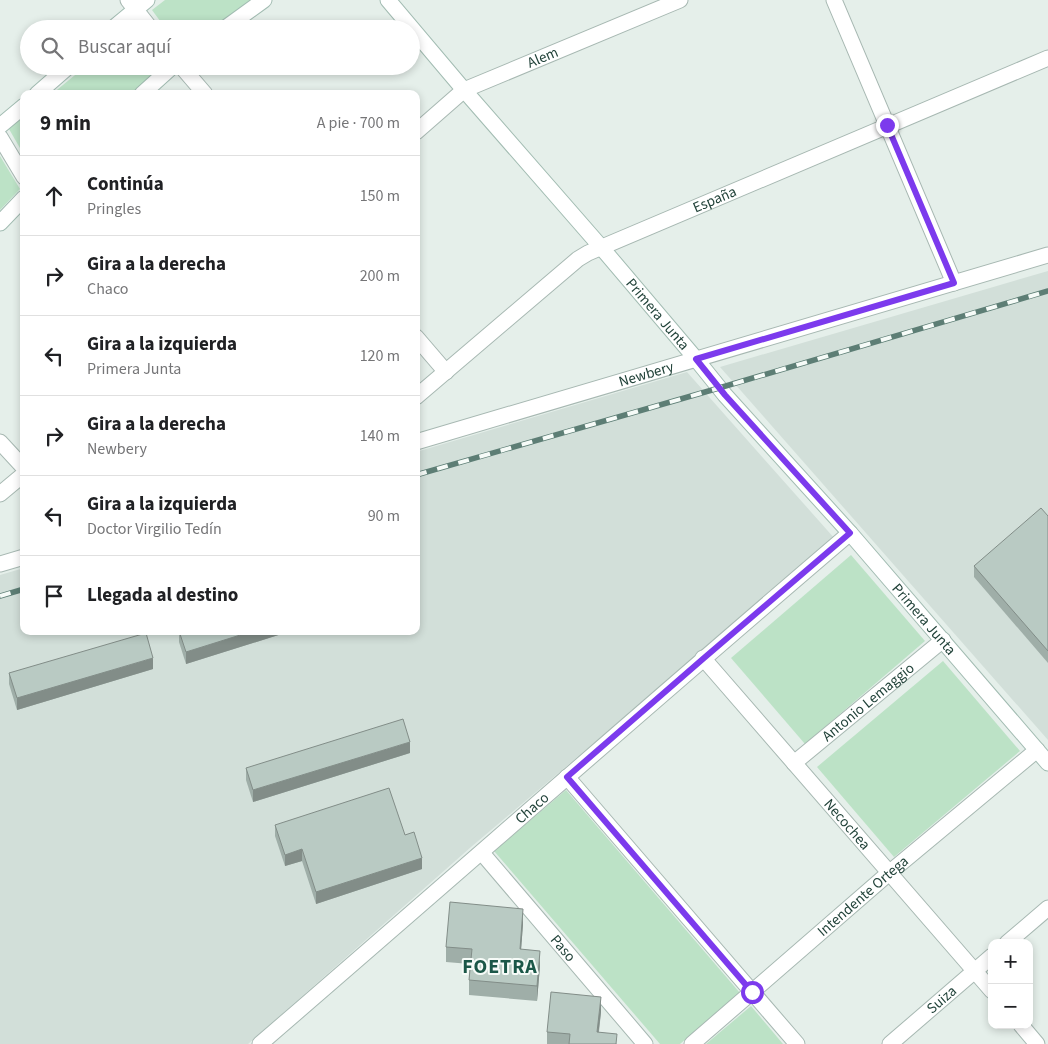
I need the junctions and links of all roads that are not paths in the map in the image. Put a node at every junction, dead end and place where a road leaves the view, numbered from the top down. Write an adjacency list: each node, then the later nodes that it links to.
1 (264, 0): 8 (street)
2 (388, 0): 9 (street, Primera Junta)
3 (680, 0): 18 (street, Alem)
4 (834, 0): 20 (street)
5 (137, 3): 6 (street); 7 (street)
6 (121, 20)
7 (146, 20)
8 (236, 20)
9 (405, 20)
10 (420, 38): 18 (street, Primera Junta)
11 (1048, 58): 20 (street, España)
12 (59, 75): 15 (street)
13 (164, 75): 16 (street)
14 (189, 75): 17 (street)
15 (42, 90)
16 (147, 90)
17 (202, 90)
18 (464, 90): 22 (street, Alem); 27 (street, Primera Junta)
19 (20, 109): 21 (street)
20 (887, 125): 27 (street, España); 29 (street)
21 (0, 126)
22 (420, 128)
23 (0, 137): 24 (street)
24 (20, 170)
25 (20, 202): 26 (street)
26 (0, 223)
27 (601, 247): 31 (street, Primera Junta); 32 (street, España)
28 (1048, 256): 29 (street, Newbery)
29 (954, 283): 31 (street, Newbery)
30 (420, 342): 32 (street)
31 (696, 359): 34 (street, Newbery); 39 (street, Primera Junta)
32 (446, 372): 33 (street, España)
33 (420, 394)
34 (420, 441)
35 (0, 442): 36 (street)
36 (20, 464)
37 (20, 477): 38 (street)
38 (0, 494)
39 (850, 533): 42 (street, Primera Junta); 43 (street, Chaco)
40 (20, 559): 41 (street)
41 (0, 564)
42 (942, 640): 44 (street, Primera Junta); 45 (street, Antonio Lemaggio)
43 (704, 658): 45 (street, Necochea); 47 (street, Chaco)
44 (1037, 750): 46 (street, Primera Junta); 49 (street, Intendente Ortega)
45 (794, 763): 49 (street, Necochea)
46 (1048, 763)
47 (567, 777): 48 (street, Chaco); 55 (street)
48 (482, 853): 57 (street, Chaco); 58 (street, Paso)
49 (889, 873): 53 (street, Necochea); 55 (street, Intendente Ortega)
50 (1048, 908): 51 (street)
51 (1013, 939)
52 (988, 959): 53 (street, Suiza)
53 (974, 971): 54 (street, Necochea); 61 (street, Suiza)
54 (988, 987)
55 (752, 992): 59 (street, Intendente Ortega); 60 (street)
56 (1024, 1029): 62 (street)
57 (260, 1044)
58 (645, 1044)
59 (692, 1044)
60 (797, 1044)
61 (890, 1044)
62 (1037, 1044)

